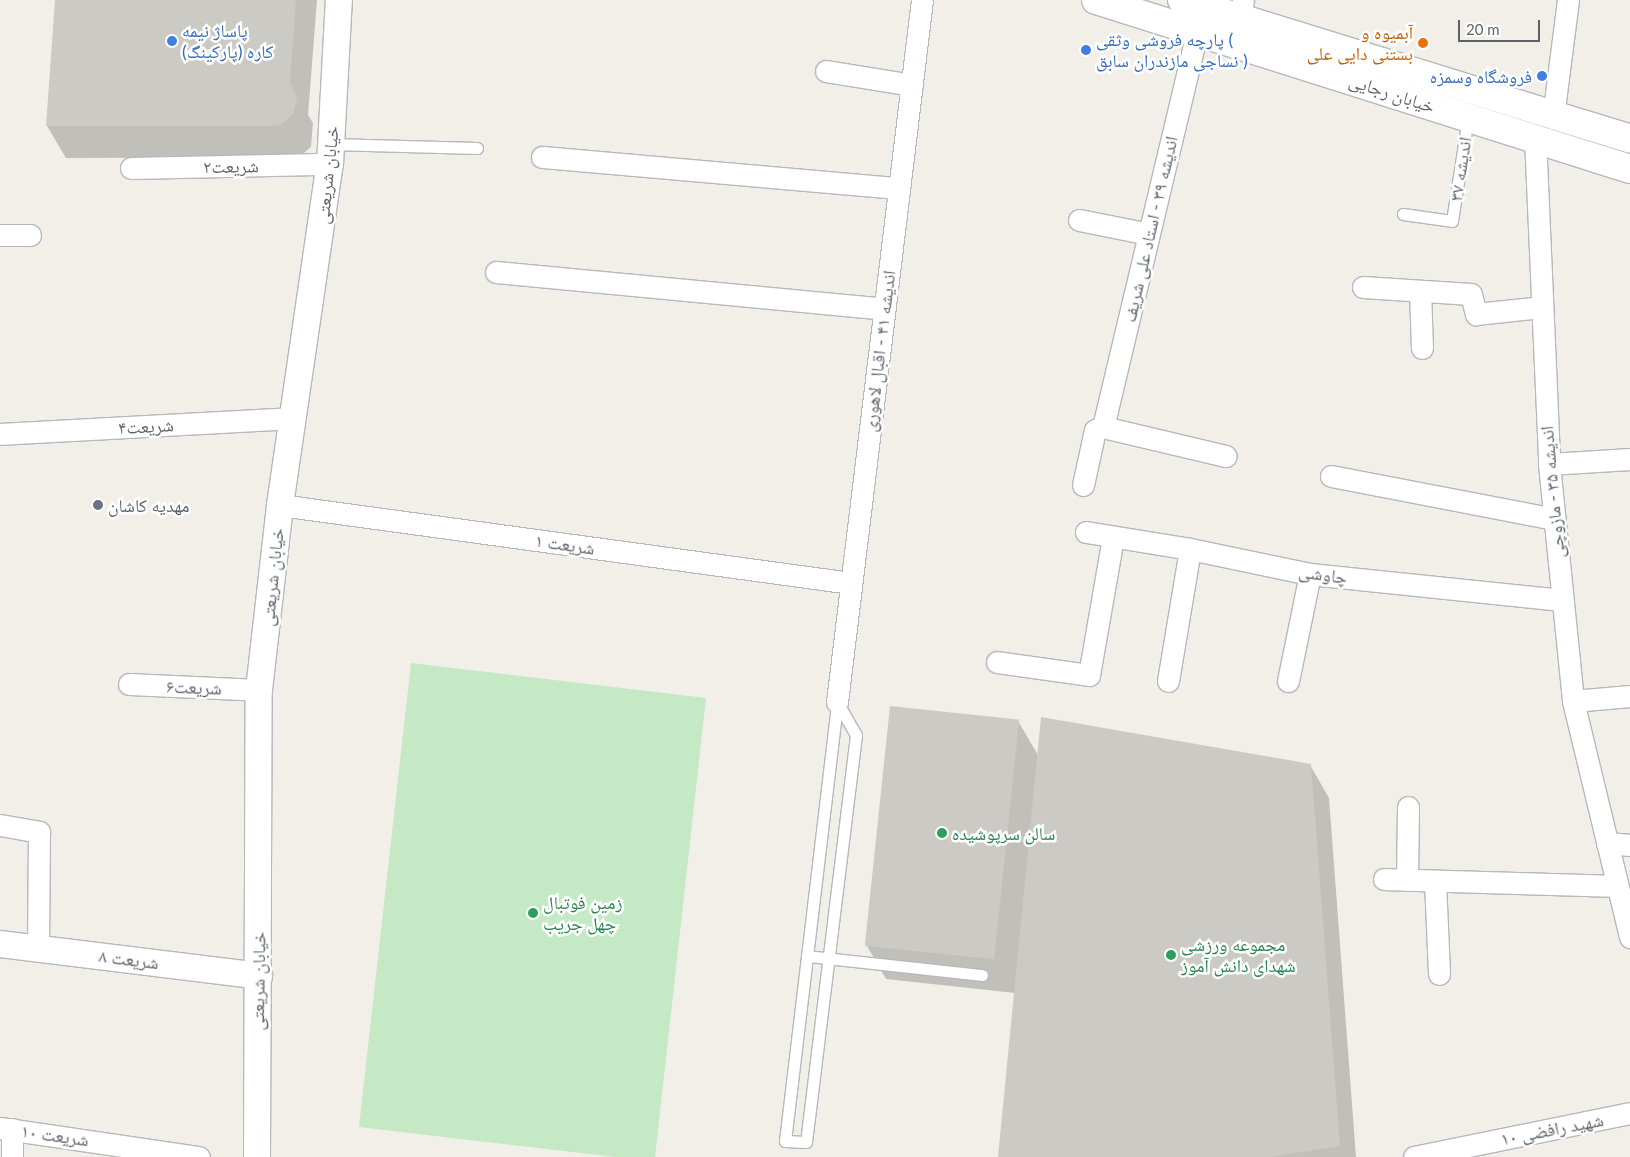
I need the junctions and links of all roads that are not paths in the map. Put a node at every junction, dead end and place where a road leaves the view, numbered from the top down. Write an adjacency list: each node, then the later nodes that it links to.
1 (339, 0): 15 (street, خیابان شریعتی)
2 (922, 0): 9 (street, اندیشه ۴۱ - اقبال لاهوری)
3 (1096, 0): 7 (main road, خیابان رجایی)
4 (1182, 0): 6 (main road, خیابان رجایی)
5 (1568, 0): 11 (street)
6 (1241, 9): 11 (main road, خیابان رجایی)
7 (1197, 31): 10 (main road, خیابان رجایی); 23 (street, اندیشه ۳۹ - استاد علی شریف)
8 (826, 71): 9 (street)
9 (912, 85): 19 (street, اندیشه ۴۱ - اقبال لاهوری)
10 (1468, 116): 12 (main road, خیابان رجایی); 20 (lane, اندیشه ۳۷)
11 (1553, 117): 13 (main road, خیابان رجایی)
12 (1535, 137): 18 (main road, خیابان رجایی); 28 (street, اندیشه ۳۵ - مازوچی)
13 (1630, 139)
14 (477, 148): 15 (lane)
15 (331, 154): 17 (street, شریعت۲); 31 (street, خیابان شریعتی)
16 (542, 158): 19 (street)
17 (131, 168)
18 (1630, 169)
19 (899, 188): 29 (street, اندیشه ۴۱ - اقبال لاهوری)
20 (1403, 214)
21 (1080, 220): 23 (street)
22 (0, 234): 24 (street)
23 (1149, 234): 32 (street, اندیشه ۳۹ - استاد علی شریف)
24 (30, 235)
25 (496, 272): 29 (street)
26 (1363, 287): 27 (street)
27 (1420, 291): 28 (street); 30 (street)
28 (1541, 306): 36 (street, اندیشه ۳۵ - مازوچی)
29 (884, 309): 45 (street, اندیشه ۴۱ - اقبال لاهوری)
30 (1422, 348)
31 (293, 418): 33 (street, شریعت۴); 39 (street, خیابان شریعتی)
32 (1103, 426): 34 (street); 38 (street, اندیشه ۳۹ - استاد علی شریف)
33 (0, 434)
34 (1226, 456)
35 (1630, 459): 36 (street)
36 (1549, 464): 40 (street, اندیشه ۳۵ - مازوچی)
37 (1331, 476): 40 (street)
38 (1083, 485)
39 (280, 505): 45 (street, شریعت ۱); 51 (street, خیابان شریعتی)
40 (1554, 520): 46 (street, اندیشه ۳۵ - مازوچی)
41 (1086, 532): 42 (street, چاوشی)
42 (1113, 537): 43 (street, چاوشی); 47 (street)
43 (1190, 548): 44 (street, چاوشی); 48 (street)
44 (1310, 574): 46 (street, چاوشی); 49 (street)
45 (851, 583): 54 (street, اندیشه ۴۱ - اقبال لاهوری)
46 (1562, 600): 53 (street, اندیشه ۳۵ - مازوچی)
47 (997, 662)
48 (1168, 681)
49 (1288, 682)
50 (129, 684): 51 (street, شریعت۶)
51 (259, 690): 70 (street, خیابان شریعتی)
52 (1630, 696): 53 (street)
53 (1573, 701): 57 (street, اندیشه ۳۵ - مازوچی)
54 (837, 702): 66 (lane); 67 (lane)
55 (1408, 808): 60 (street)
56 (0, 825): 65 (street)
57 (1606, 843): 58 (street); 62 (street, اندیشه ۳۵ - مازوچی)
58 (1630, 845)
59 (1384, 879): 60 (street)
60 (1407, 880): 61 (street)
61 (1435, 881): 62 (street); 69 (street)
62 (1617, 886): 63 (street, اندیشه ۳۵ - مازوچی)
63 (1630, 937)
64 (0, 944): 65 (street, شریعت ۸)
65 (38, 948): 70 (street, شریعت ۸)
66 (807, 956): 67 (lane); 67 (lane)
67 (828, 958): 68 (lane)
68 (982, 974)
69 (1439, 974)
70 (259, 976): 75 (street, خیابان شریعتی)
71 (1630, 1113): 76 (street, شهید رافضی ۱۰)
72 (6, 1128): 73 (street); 74 (street, شریعت ۱۰)
73 (12, 1157)
74 (199, 1157)
75 (257, 1157)
76 (1414, 1157)

